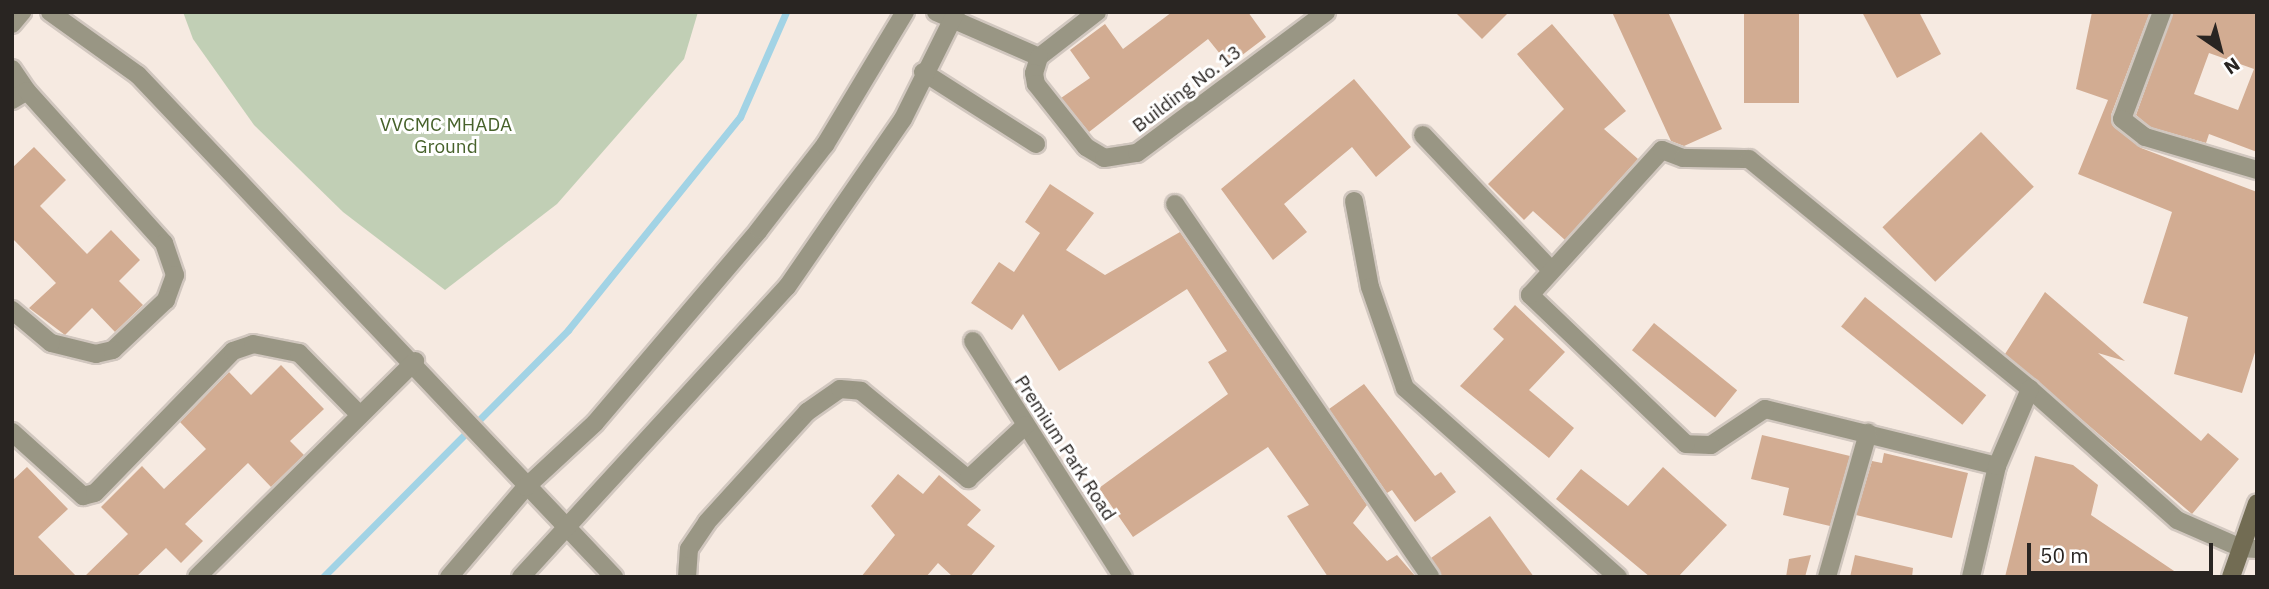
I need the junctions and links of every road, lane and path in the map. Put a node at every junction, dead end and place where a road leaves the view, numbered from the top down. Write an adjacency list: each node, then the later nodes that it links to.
1 (22, 12): 8 (street)
2 (50, 12): 21 (street)
3 (905, 12): 28 (street)
4 (1097, 12): 9 (street)
5 (1326, 12): 9 (street, Building No. 13)
6 (2162, 12): 15 (street)
7 (948, 15): 9 (street); 11 (street)
8 (12, 24)
9 (1039, 57)
10 (12, 69): 12 (street)
11 (923, 72): 14 (street); 30 (street)
12 (20, 95): 19 (street)
13 (1423, 135): 18 (street)
14 (1036, 144)
15 (2257, 170)
16 (1354, 201): 39 (street)
17 (1175, 204): 38 (street)
18 (1550, 269): 22 (street); 26 (street)
19 (12, 310)
20 (972, 341): 24 (street, Premium Park Road)
21 (415, 361): 23 (street); 28 (street)
22 (2030, 388): 27 (street); 31 (street)
23 (360, 415): 25 (street); 32 (street)
24 (1026, 425): 36 (street); 37 (street, Premium Park Road)
25 (12, 432)
26 (1868, 433): 27 (street); 40 (street)
27 (1997, 466): 41 (street)
28 (526, 487): 30 (street); 33 (street)
29 (2257, 503): 31 (main road)
30 (566, 533): 34 (street); 35 (street)
31 (2249, 548): 42 (main road)
32 (197, 577)
33 (449, 577)
34 (521, 577)
35 (614, 577)
36 (687, 577)
37 (1123, 577)
38 (1430, 577)
39 (1618, 577)
40 (1827, 577)
41 (1971, 577)
42 (2231, 577)

